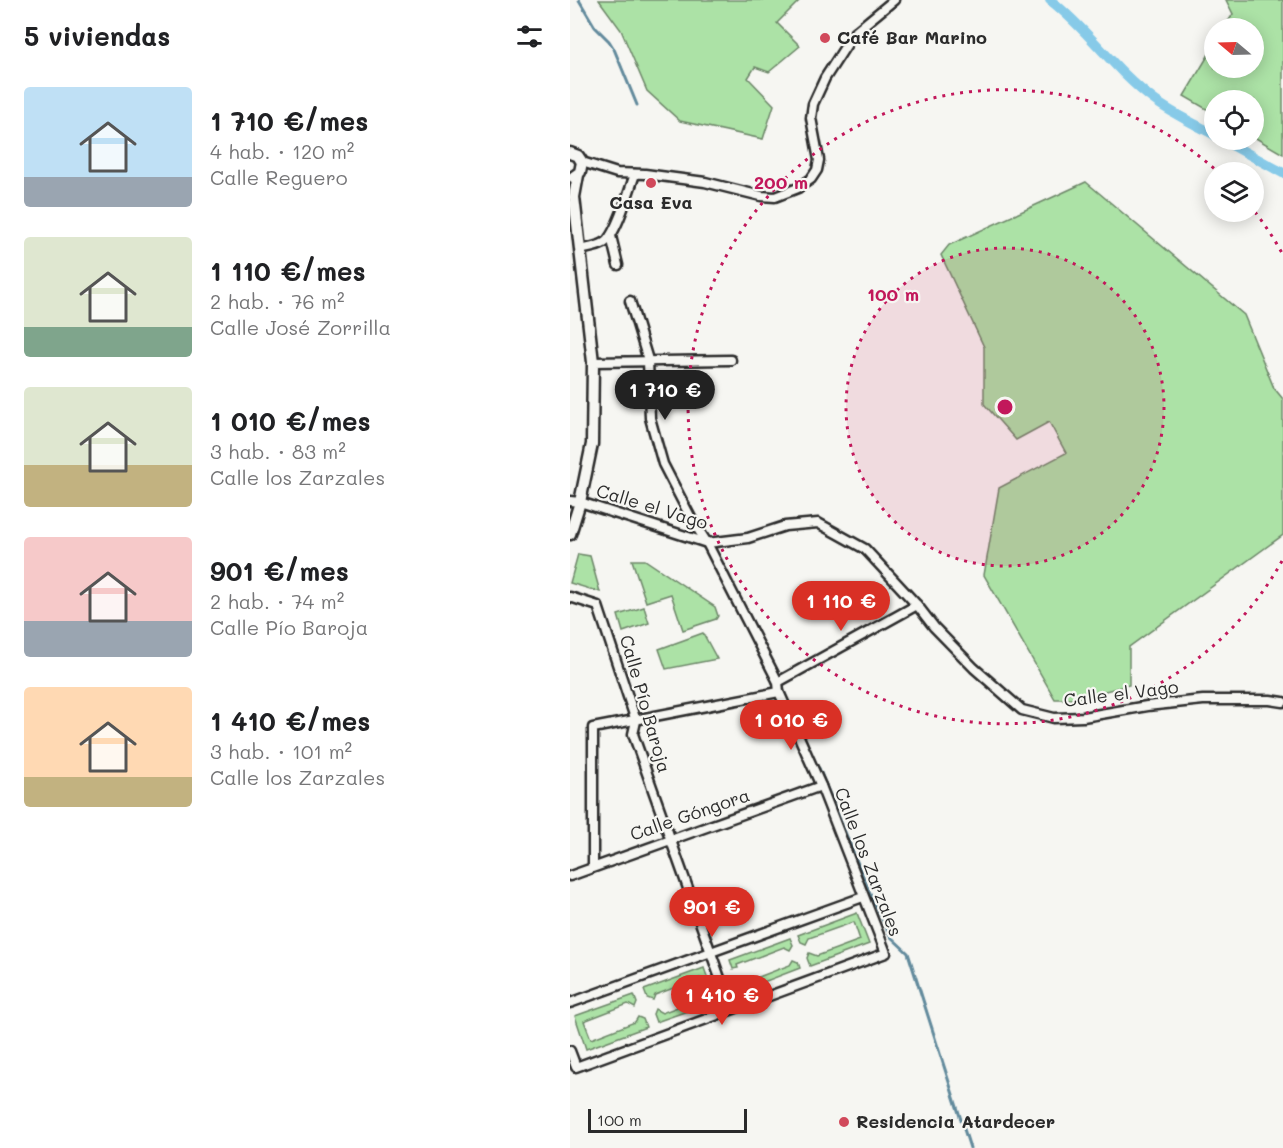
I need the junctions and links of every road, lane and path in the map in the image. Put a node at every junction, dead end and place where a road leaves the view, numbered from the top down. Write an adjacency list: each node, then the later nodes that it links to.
1 (894, 0): 4 (street)
2 (570, 153): 3 (street)
3 (582, 162): 4 (street); 5 (street)
4 (634, 174): 8 (street)
5 (574, 176): 7 (street)
6 (570, 200): 7 (street)
7 (577, 222): 9 (street)
8 (611, 236): 9 (street); 10 (street)
9 (580, 250): 14 (street)
10 (618, 265)
11 (630, 301): 12 (street, Calle los Zarzales)
12 (648, 360): 13 (street); 14 (street); 17 (street, Calle los Zarzales)
13 (731, 360)
14 (593, 362): 15 (street)
15 (575, 501): 16 (street); 17 (street, Calle el Vago)
16 (570, 534)
17 (707, 543): 19 (street, Calle el Vago); 20 (street, Calle los Zarzales)
18 (570, 597): 23 (street, Calle Pío Baroja)
19 (918, 604): 20 (street); 22 (street, Calle el Vago)
20 (778, 682): 21 (street, Calle los Zarzales)
21 (779, 692): 23 (street); 24 (street, Calle los Zarzales)
22 (1283, 702)
23 (636, 721): 25 (street, Calle Pío Baroja); 26 (street)
24 (821, 786): 25 (street, Calle Góngora); 28 (street, Calle los Zarzales)
25 (672, 839): 26 (street, Calle Góngora); 29 (street, Calle Pío Baroja)
26 (594, 866): 27 (street, Calle Góngora)
27 (570, 876)
28 (863, 897): 29 (street); 31 (street, Calle los Zarzales)
29 (711, 952): 30 (street); 31 (street, Calle Pío Baroja)
30 (570, 1003)
31 (731, 1009): 33 (street, Calle los Zarzales)
32 (570, 1051): 33 (street)
33 (572, 1060)

